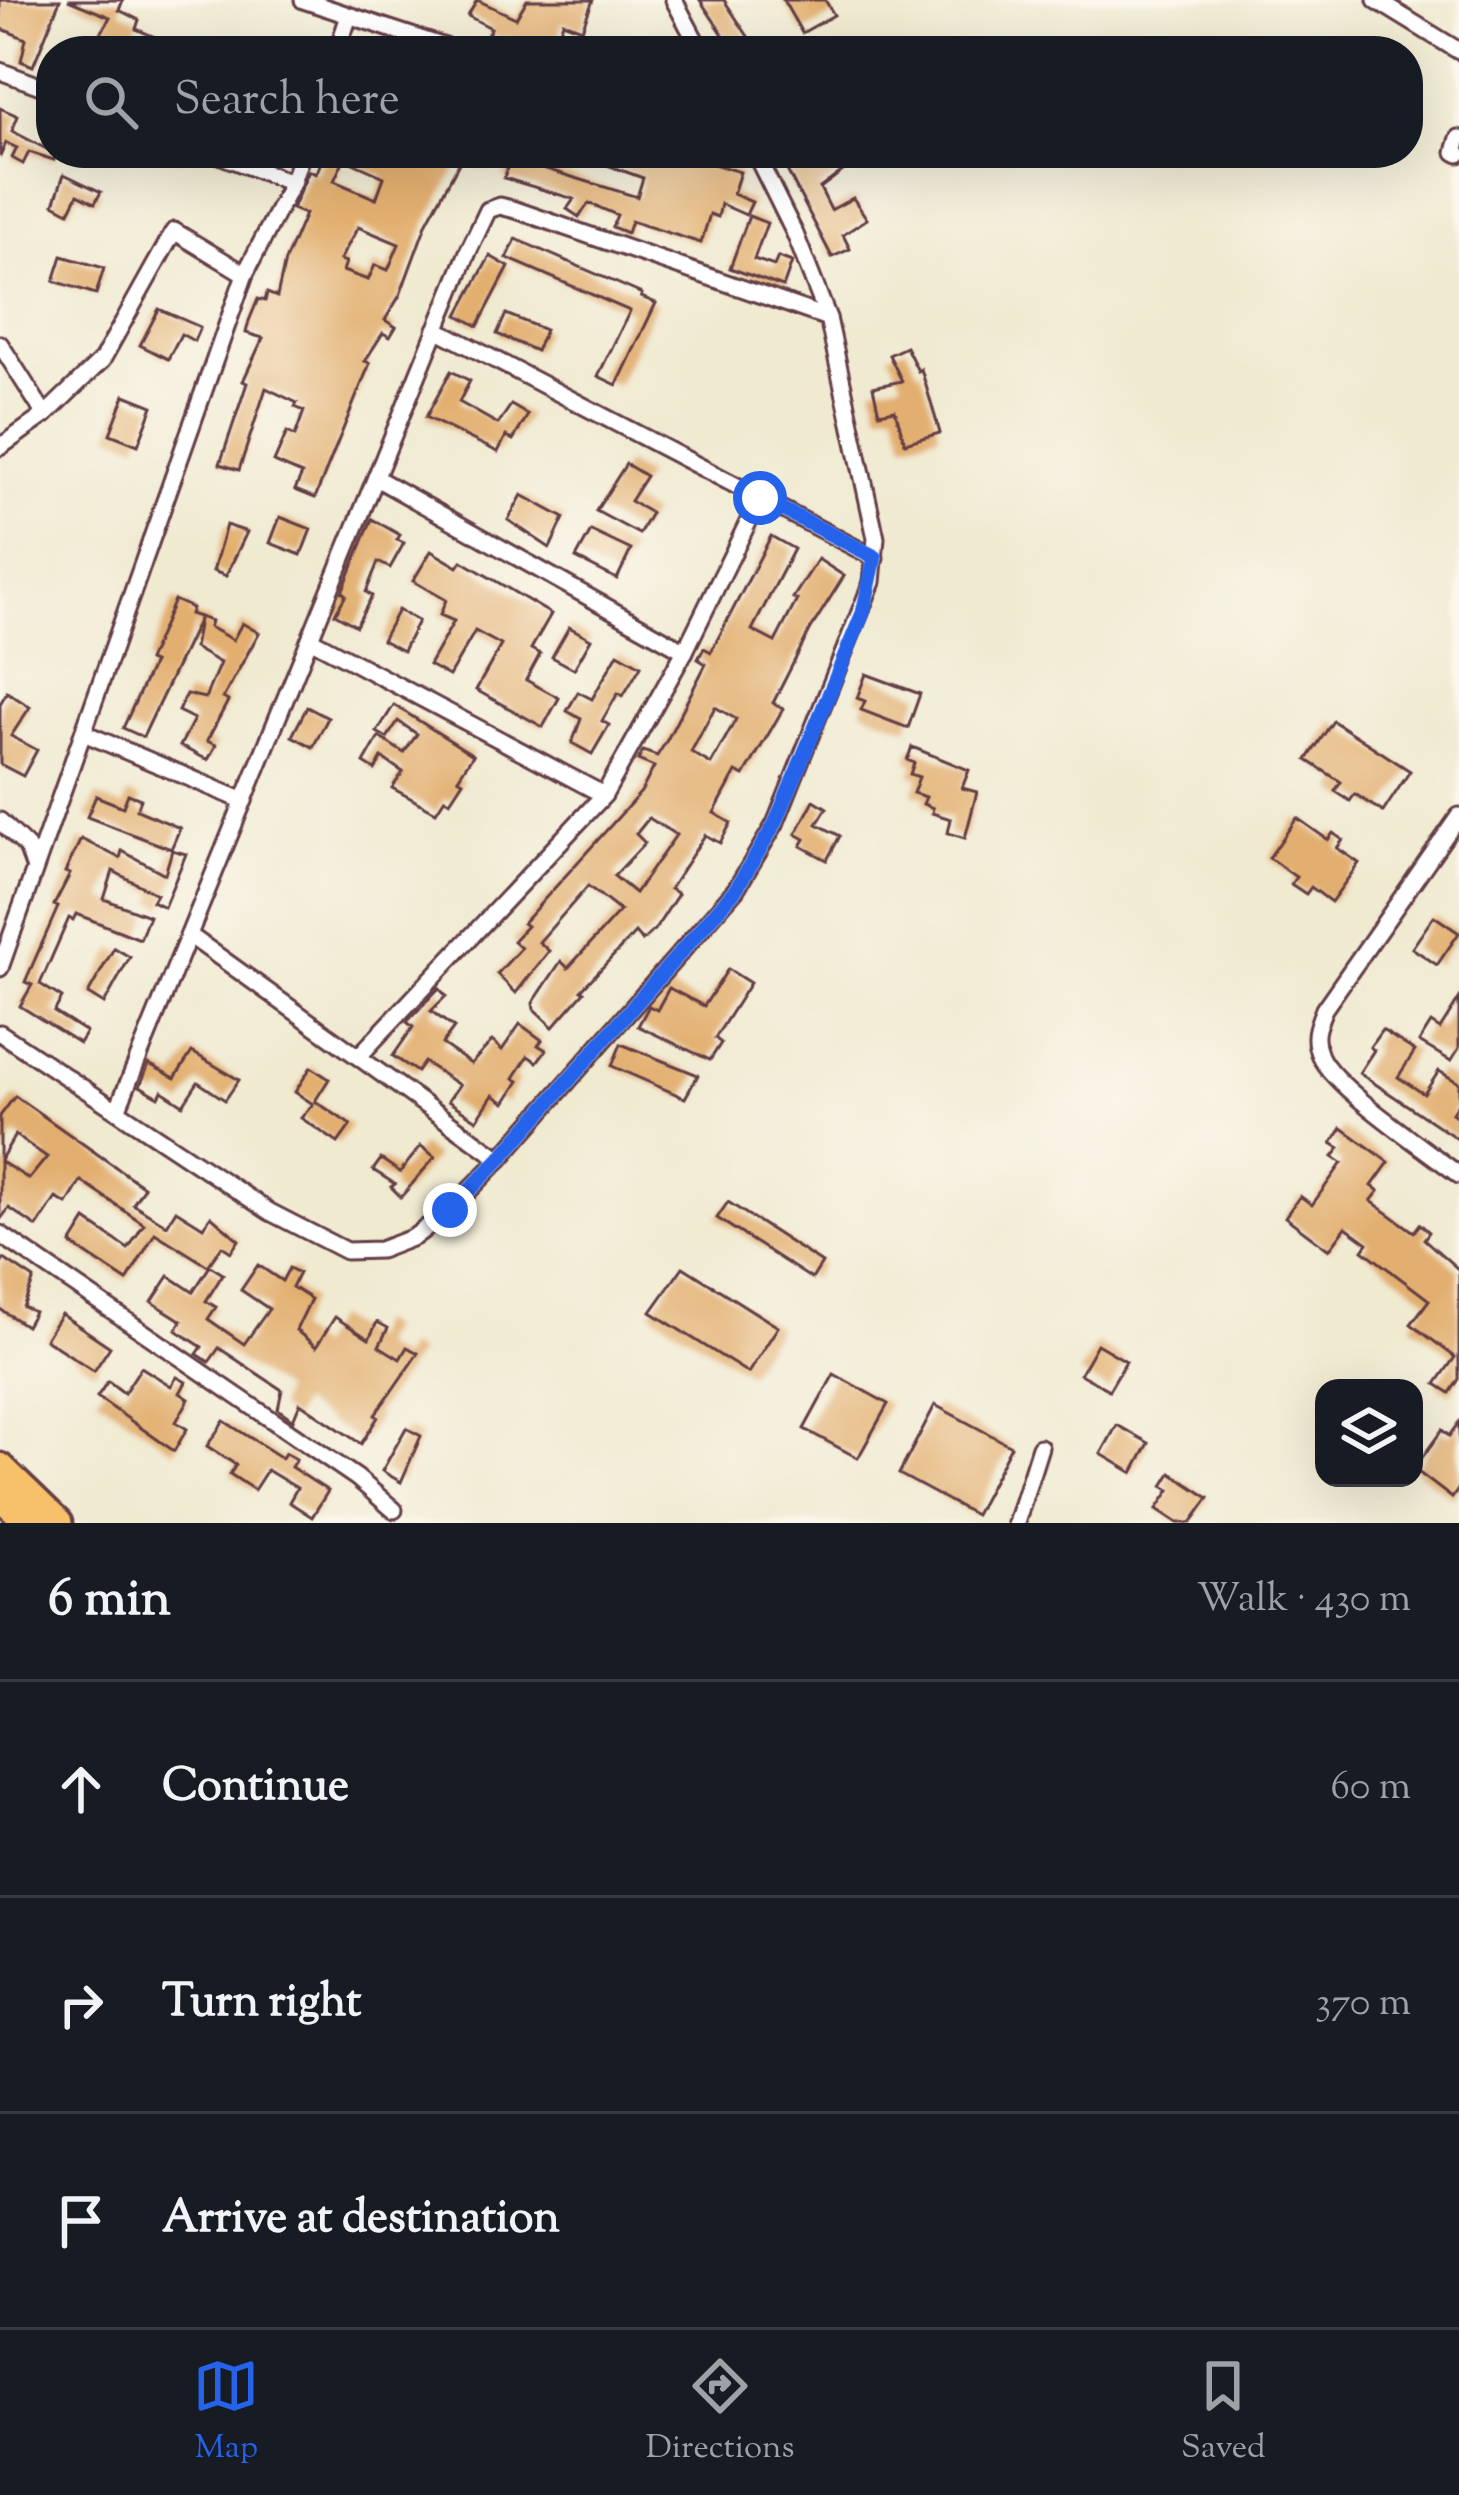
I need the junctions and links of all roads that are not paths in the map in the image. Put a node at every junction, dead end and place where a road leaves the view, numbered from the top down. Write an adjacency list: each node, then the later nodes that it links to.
1 (303, 0): 4 (street)
2 (674, 0): 7 (street)
3 (1376, 0): 8 (street)
4 (349, 16): 5 (street); 6 (street)
5 (342, 36)
6 (411, 36)
7 (693, 36)
8 (1459, 51)
9 (0, 71): 10 (street)
10 (36, 84)
11 (1459, 138): 12 (street)
12 (1459, 154)
13 (253, 168): 16 (street)
14 (297, 168): 16 (street)
15 (762, 168): 18 (street)
16 (292, 183): 17 (street)
17 (245, 274): 21 (street); 28 (street)
18 (828, 318): 19 (street); 25 (street)
19 (436, 329): 23 (street); 24 (street)
20 (0, 344): 21 (street)
21 (45, 415): 22 (street)
22 (0, 447)
23 (376, 478): 26 (street); 27 (street)
24 (760, 498): 25 (street); 27 (street)
25 (875, 557): 39 (street)
26 (310, 639): 29 (street); 30 (street)
27 (685, 651): 29 (street)
28 (84, 733): 30 (street); 33 (street)
29 (604, 795): 37 (street)
30 (244, 801): 34 (street)
31 (1459, 816): 40 (street)
32 (0, 820): 33 (street)
33 (34, 866): 35 (street)
34 (189, 935): 37 (street); 38 (street)
35 (0, 968)
36 (0, 1033): 38 (street)
37 (359, 1056): 39 (street)
38 (118, 1108): 39 (street)
39 (500, 1159)
40 (1459, 1174)
41 (0, 1234): 45 (street)
42 (1040, 1447): 48 (street)
43 (0, 1467): 47 (highway)
44 (0, 1495): 46 (highway)
45 (394, 1510)
46 (28, 1523)
47 (58, 1523)
48 (1016, 1523)

